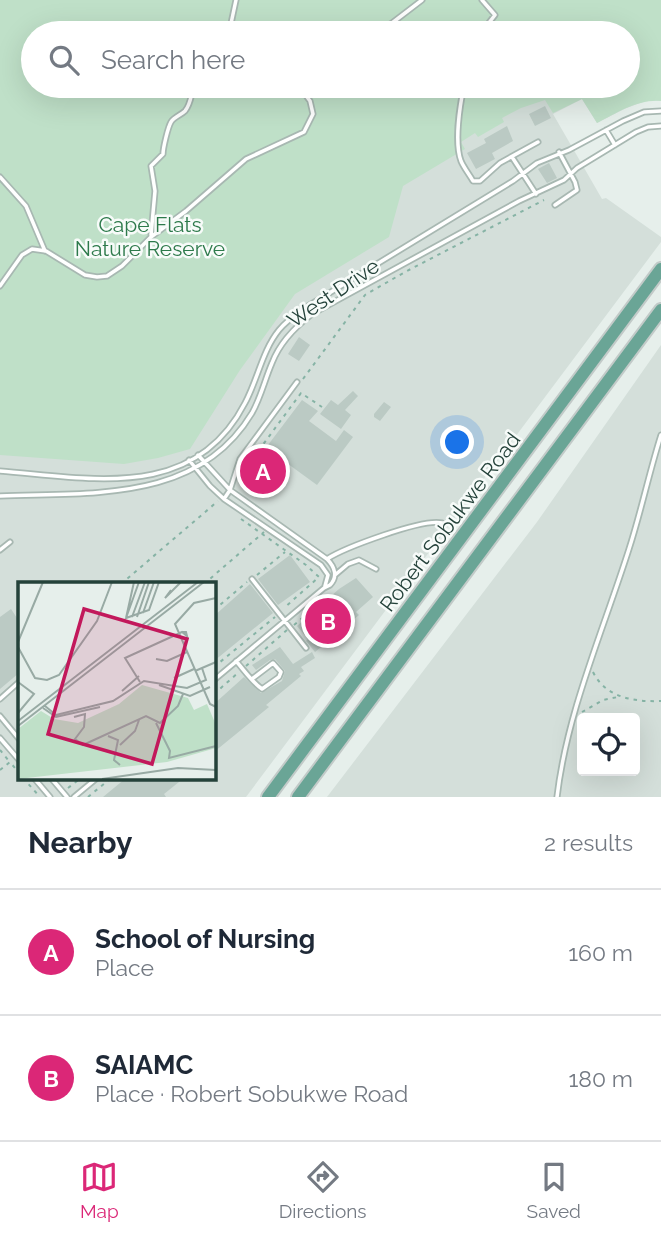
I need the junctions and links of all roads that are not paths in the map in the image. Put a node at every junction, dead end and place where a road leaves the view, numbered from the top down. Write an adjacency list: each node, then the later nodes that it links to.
1 (236, 0): 4 (lane)
2 (422, 0): 5 (lane)
3 (482, 0): 6 (lane)
4 (232, 21)
5 (395, 21)
6 (490, 21)
7 (192, 98): 22 (lane)
8 (308, 98): 22 (lane)
9 (461, 98): 16 (lane)
10 (661, 111): 12 (lane, West Drive)
11 (661, 126): 14 (lane, West Drive)
12 (607, 130): 14 (lane); 15 (lane, West Drive)
13 (538, 142): 16 (lane)
14 (615, 145): 18 (lane, West Drive)
15 (559, 152): 17 (lane, West Drive); 18 (lane)
16 (512, 156): 17 (lane)
17 (522, 174): 20 (lane); 29 (lane, West Drive)
18 (571, 174): 20 (lane, West Drive); 21 (lane)
19 (0, 177): 23 (lane)
20 (536, 194): 31 (lane, West Drive)
21 (555, 205)
22 (151, 237): 23 (lane)
23 (45, 251): 25 (lane)
24 (661, 269): 64 (main road, Robert Sobukwe Road)
25 (0, 286)
26 (661, 310): 65 (main road, Robert Sobukwe Road)
27 (297, 382): 34 (lane)
28 (661, 435): 66 (lane)
29 (198, 455): 30 (lane, West Drive); 31 (lane)
30 (189, 460): 32 (lane); 33 (lane, West Drive)
31 (204, 463): 32 (lane, West Drive); 34 (lane)
32 (196, 469): 35 (lane, West Drive); 36 (lane)
33 (0, 471)
34 (230, 491): 36 (lane); 38 (lane)
35 (0, 496)
36 (224, 499): 39 (lane)
37 (442, 523): 42 (lane)
38 (286, 530): 39 (lane); 42 (lane)
39 (281, 537): 46 (lane)
40 (10, 542): 41 (lane)
41 (0, 550)
42 (327, 559): 44 (lane)
43 (376, 569): 44 (lane)
44 (335, 575): 46 (lane)
45 (253, 579): 47 (lane)
46 (324, 588): 47 (lane)
47 (285, 620): 48 (lane); 49 (lane)
48 (306, 648)
49 (236, 661): 50 (lane); 51 (lane)
50 (215, 679)
51 (252, 679): 51 (lane)
52 (18, 683): 53 (lane)
53 (0, 699)
54 (0, 716): 56 (lane)
55 (0, 738): 57 (lane)
56 (18, 738)
57 (18, 759)
58 (36, 780): 61 (lane)
59 (53, 780): 62 (lane)
60 (95, 780): 63 (lane)
61 (50, 797)
62 (67, 797)
63 (74, 797)
64 (268, 797)
65 (298, 797)
66 (557, 797)

